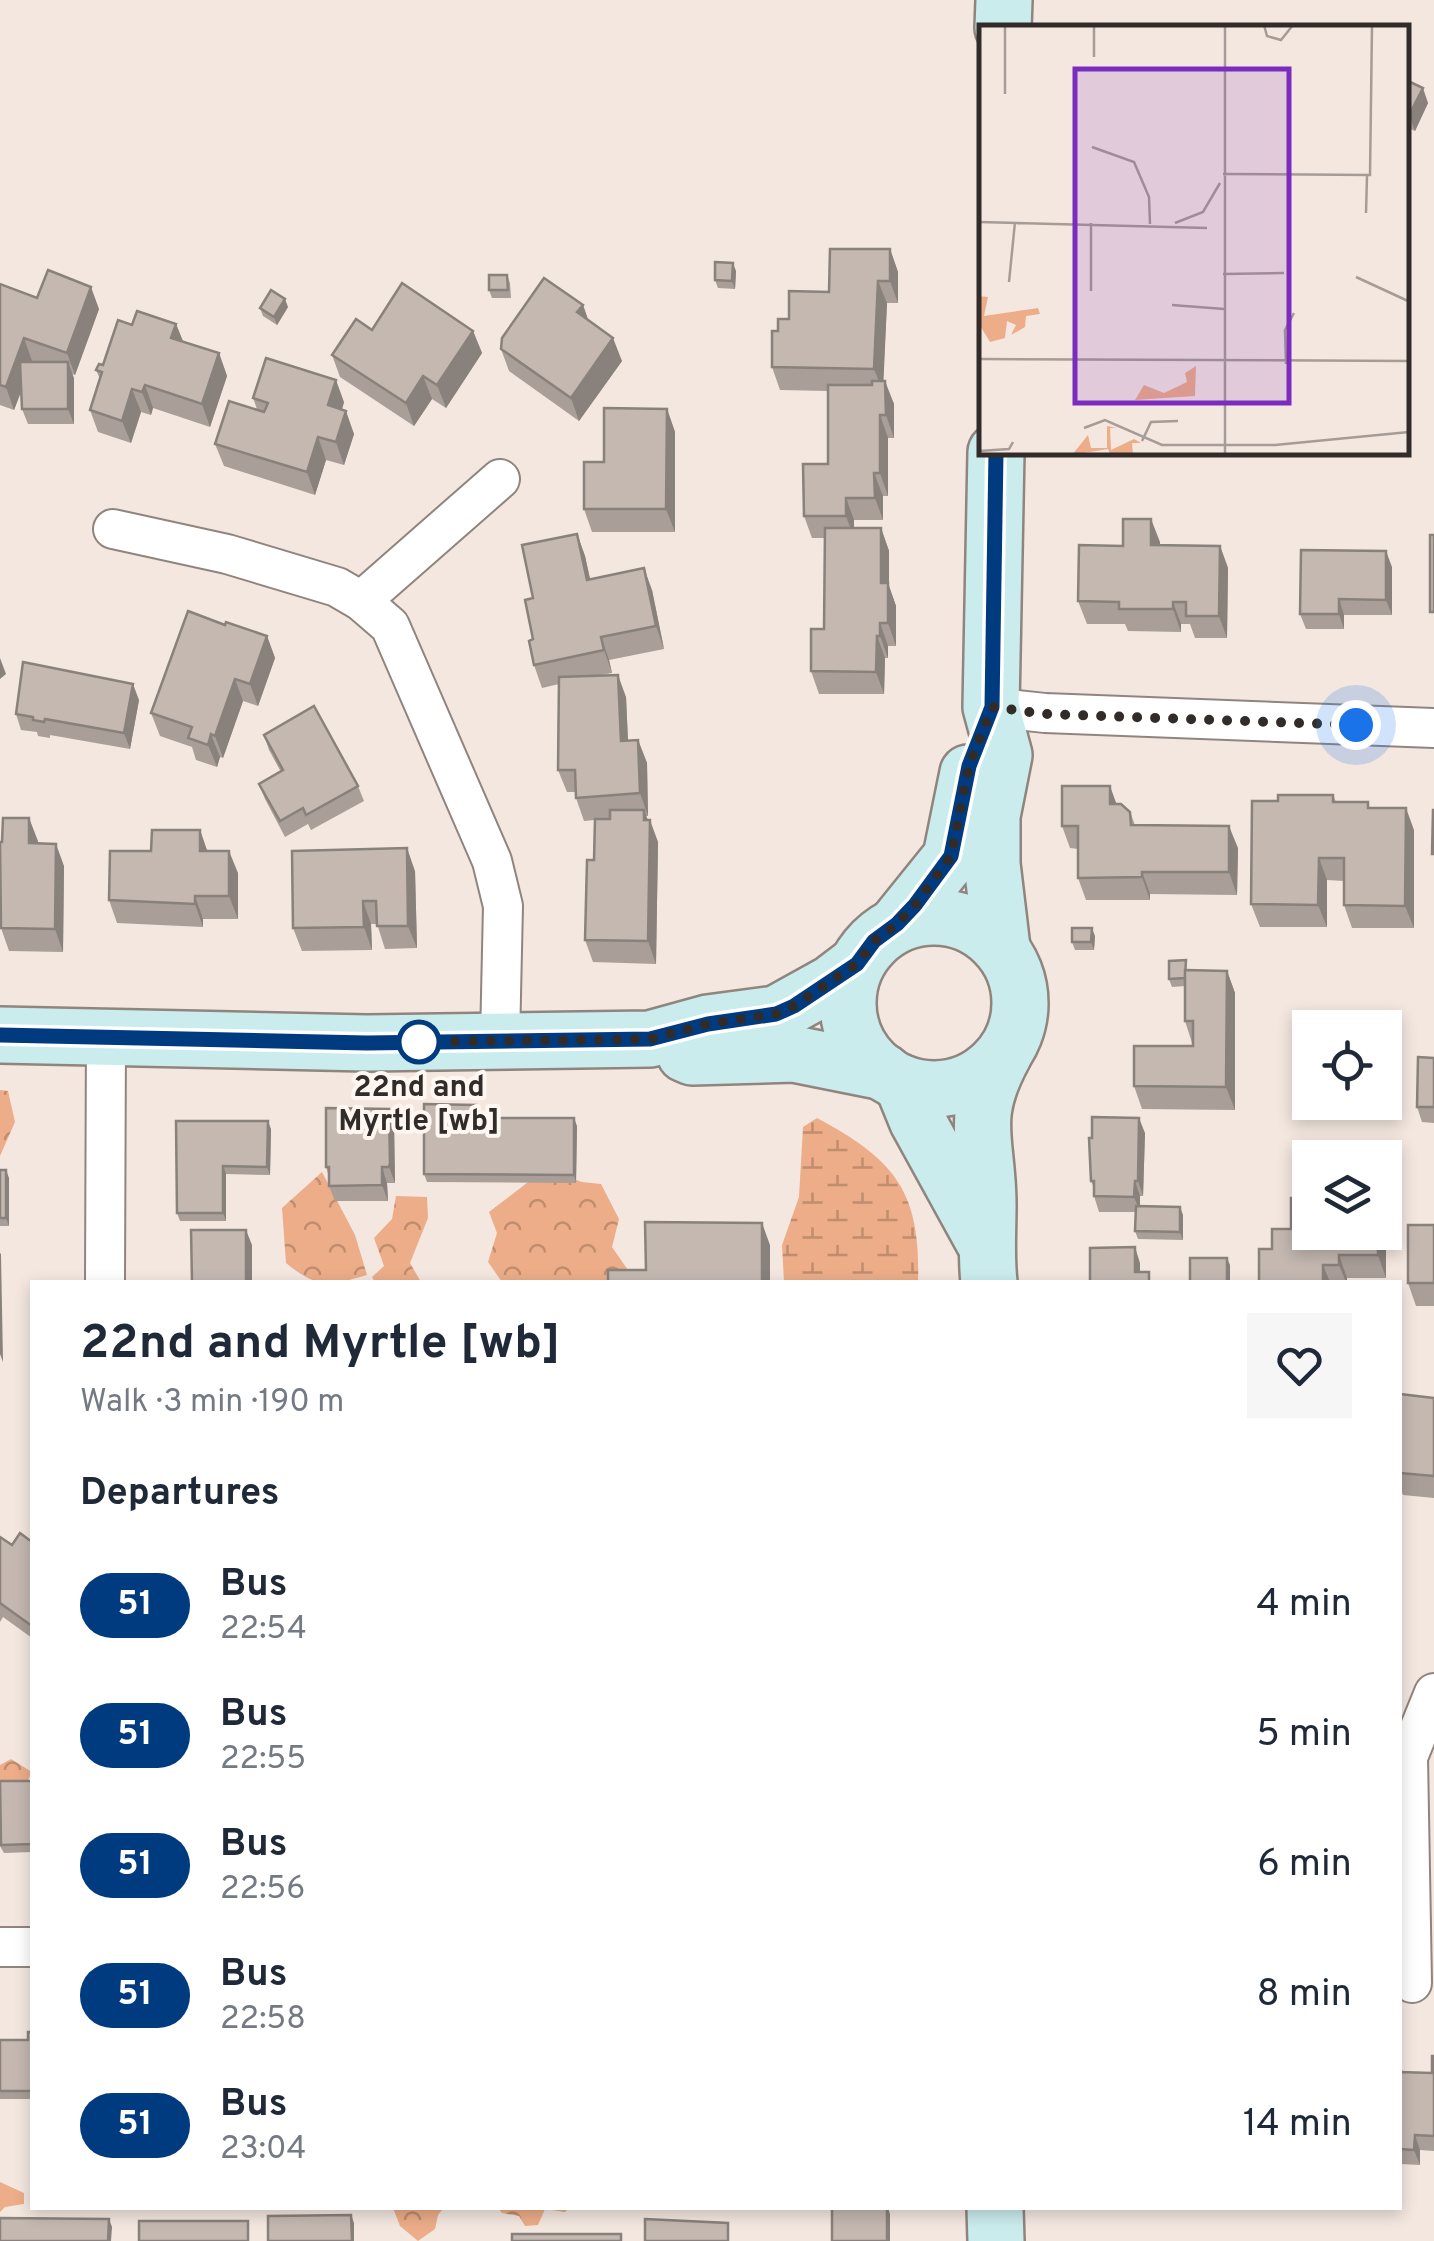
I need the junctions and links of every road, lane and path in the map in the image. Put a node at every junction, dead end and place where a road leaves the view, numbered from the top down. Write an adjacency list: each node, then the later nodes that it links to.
1 (1004, 0): 2 (street)
2 (1003, 25)
3 (996, 455): 7 (street)
4 (500, 478): 6 (street)
5 (112, 529): 6 (street)
6 (361, 601): 15 (street)
7 (992, 707): 8 (street); 9 (street); 10 (street)
8 (1434, 728)
9 (897, 924): 10 (street); 11 (street)
10 (1002, 948): 16 (street)
11 (857, 964): 14 (street); 17 (street)
12 (0, 1034): 13 (street)
13 (106, 1036): 15 (street); 19 (street)
14 (650, 1039): 15 (street); 17 (street)
15 (500, 1040)
16 (1004, 1054): 17 (street); 18 (street)
17 (892, 1078): 18 (street)
18 (986, 1262)
19 (104, 1280)
20 (1434, 1693): 23 (street)
21 (0, 1947): 22 (street)
22 (30, 1947)
23 (1415, 1983)
24 (996, 2210): 25 (street)
25 (996, 2241)

